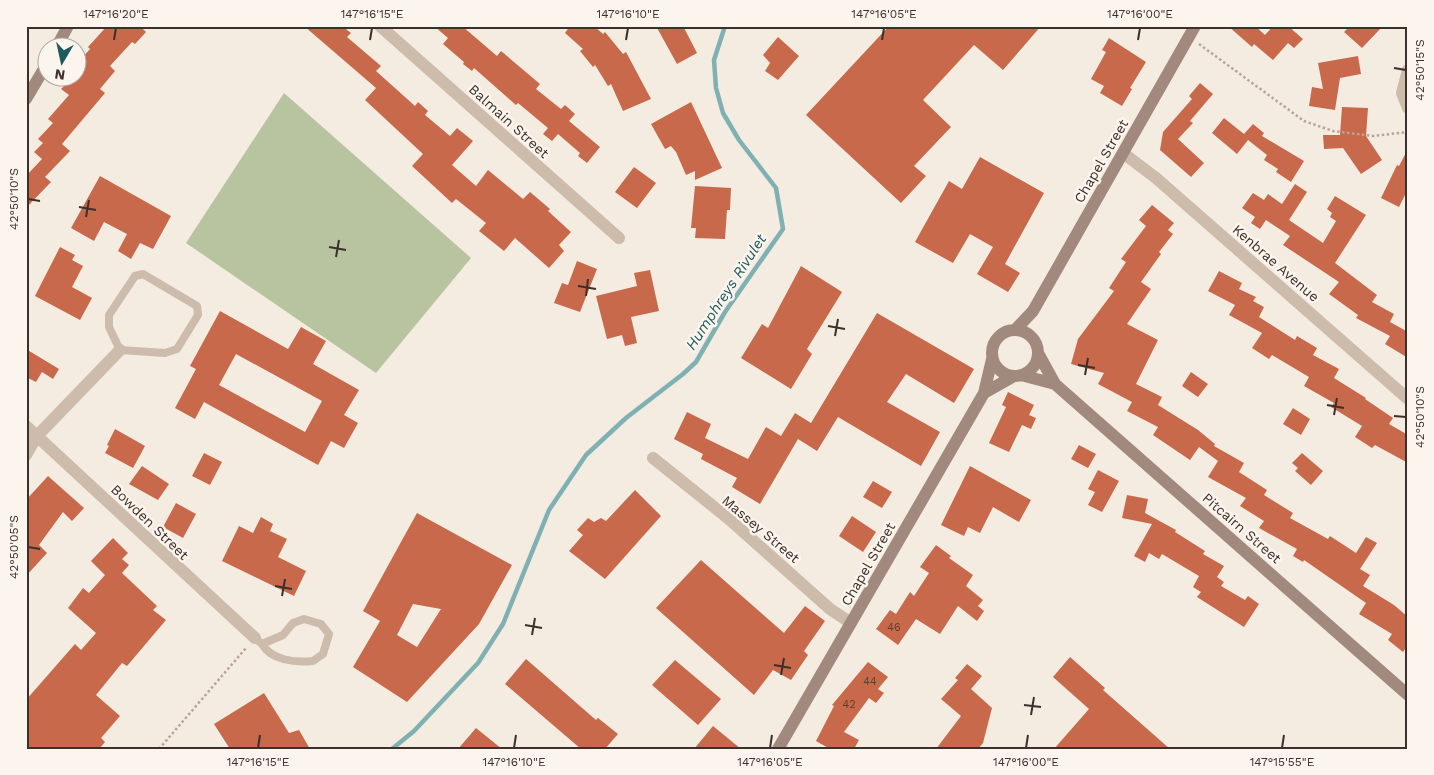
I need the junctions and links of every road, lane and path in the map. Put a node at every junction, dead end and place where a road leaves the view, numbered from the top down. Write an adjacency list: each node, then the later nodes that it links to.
1 (68, 26): 4 (street)
2 (380, 26): 11 (street, Balmain Street)
3 (1192, 32): 9 (path); 10 (street, Chapel Street)
4 (61, 38)
5 (1408, 70): 8 (street)
6 (38, 79): 7 (street)
7 (26, 99)
8 (1408, 108)
9 (1408, 132)
10 (1122, 153): 12 (street, Chapel Street); 21 (street, Kenbrae Avenue)
11 (619, 238)
12 (1033, 310): 13 (street, Chapel Street); 14 (street)
13 (1015, 330): 14 (street); 17 (street)
14 (1034, 340): 16 (street)
15 (120, 350): 15 (lane); 23 (street)
16 (1038, 353): 18 (street); 19 (street, Pitcairn Street)
17 (992, 359): 18 (street); 20 (street, Chapel Street)
18 (1017, 376): 19 (street, Pitcairn Street); 20 (street)
19 (1056, 384): 28 (street, Pitcairn Street)
20 (984, 393): 26 (street, Chapel Street)
21 (1408, 398)
22 (26, 426): 23 (street, Bowden Street)
23 (37, 436): 24 (street); 27 (street, Bowden Street)
24 (26, 455)
25 (653, 458): 26 (street, Massey Street)
26 (851, 623): 30 (street, Chapel Street)
27 (258, 641): 27 (lane); 29 (path)
28 (1408, 695)
29 (159, 749)
30 (778, 749)

